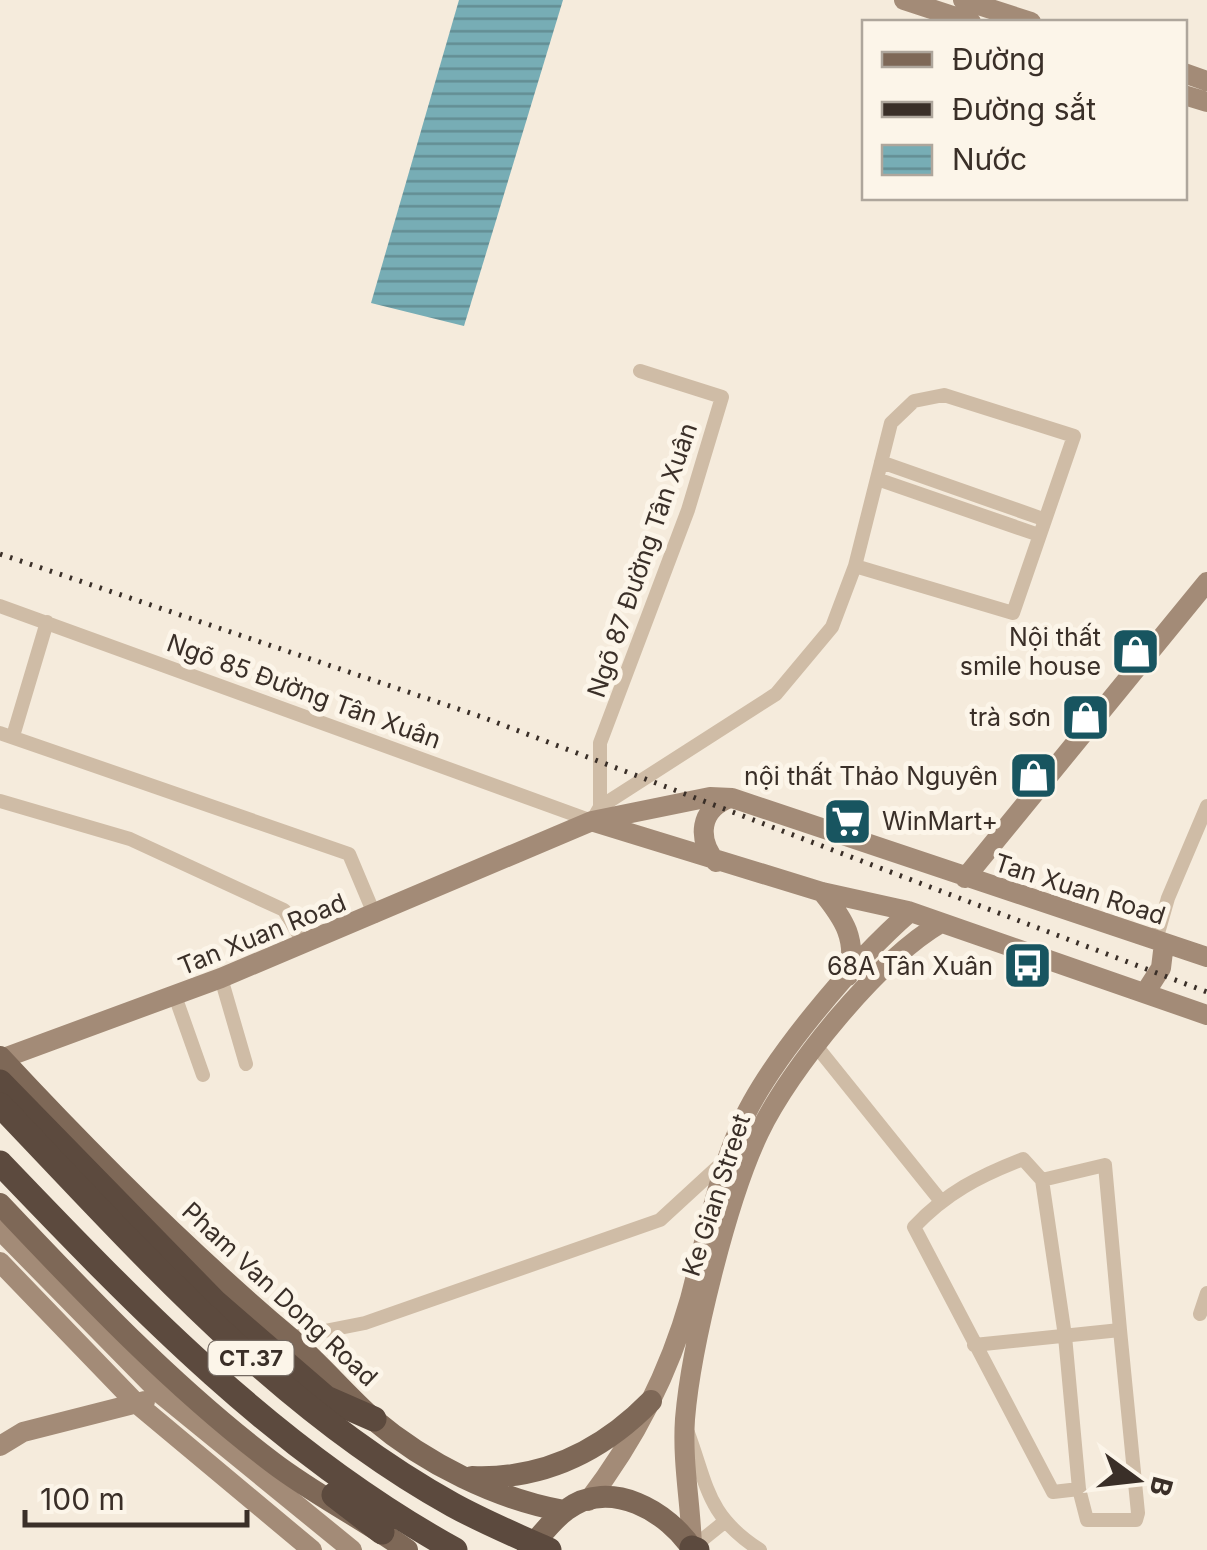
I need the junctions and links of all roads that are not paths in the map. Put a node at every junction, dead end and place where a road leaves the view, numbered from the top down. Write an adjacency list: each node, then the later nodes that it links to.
1 (904, 0): 3 (main road)
2 (963, 0): 4 (main road)
3 (965, 20)
4 (1025, 20)
5 (640, 371): 18 (street, Ngõ 87 Đường Tân Xuân)
6 (882, 462): 7 (street); 8 (street); 8 (street)
7 (877, 480): 9 (street); 10 (street)
8 (1044, 519): 9 (street)
9 (1039, 534): 10 (street)
10 (855, 566): 18 (street)
11 (1207, 582): 20 (main road)
12 (0, 606): 13 (street, Ngõ 85 Đường Tân Xuân)
13 (47, 622): 14 (street); 18 (street, Ngõ 85 Đường Tân Xuân)
14 (7, 735): 23 (street)
15 (732, 798): 18 (main road, Tan Xuan Road); 19 (main road); 20 (main road, Tan Xuan Road)
16 (0, 802): 26 (street)
17 (1207, 806): 25 (street)
18 (596, 814): 19 (main road); 23 (main road, Tan Xuan Road)
19 (716, 862): 21 (main road)
20 (966, 878): 25 (main road, Tan Xuan Road)
21 (822, 892): 22 (main road); 29 (main road)
22 (910, 912): 24 (main road); 29 (main road, Ke Gian Street)
23 (375, 916): 26 (main road, Tan Xuan Road)
24 (941, 922): 30 (main road); 33 (main road, Ke Gian Street)
25 (1160, 941): 27 (main road, Tan Xuan Road); 30 (main road)
26 (304, 943): 28 (main road, Tan Xuan Road)
27 (1207, 956)
28 (221, 978): 31 (main road, Tan Xuan Road); 35 (street)
29 (848, 978): 40 (main road, Ke Gian Street)
30 (1145, 993): 32 (main road)
31 (175, 996): 34 (main road, Tan Xuan Road); 36 (street)
32 (1207, 1016)
33 (817, 1047): 45 (street); 47 (main road, Ke Gian Street)
34 (1, 1058): 54 (main road, Pham Van Dong Road)
35 (246, 1064)
36 (203, 1075)
37 (0, 1082): 59 (highway)
38 (0, 1092): 59 (main road)
39 (0, 1105): 74 (highway, CT.37, bridge)
40 (727, 1158): 47 (main road, Ke Gian Street); 54 (street)
41 (0, 1163): 72 (highway, CT.37)
42 (0, 1171): 67 (main road)
43 (1042, 1180): 45 (street); 52 (street); 53 (street)
44 (0, 1187): 67 (highway)
45 (940, 1200): 55 (street)
46 (0, 1204): 67 (main road)
47 (724, 1204): 57 (main road, Ke Gian Street); 60 (main road, Ke Gian Street)
48 (0, 1230): 56 (main road)
49 (0, 1262): 58 (main road)
50 (1207, 1294): 51 (street)
51 (1200, 1314)
52 (1120, 1330): 53 (street); 63 (street)
53 (1066, 1336): 55 (street); 63 (street)
54 (289, 1338): 59 (main road, Pham Van Dong Road)
55 (974, 1344): 63 (street)
56 (162, 1395): 58 (main road); 70 (main road)
57 (651, 1401): 62 (main road); 64 (main road, Ke Gian Street)
58 (136, 1404): 61 (main road); 69 (main road)
59 (374, 1419): 62 (main road, Pham Van Dong Road)
60 (685, 1422): 66 (street); 68 (main road, Ke Gian Street)
61 (0, 1446)
62 (464, 1476): 65 (main road, Pham Van Dong Road)
63 (1079, 1489)
64 (588, 1500): 65 (main road); 68 (main road)
65 (564, 1511): 73 (main road)
66 (723, 1523): 68 (street); 75 (street)
67 (382, 1532): 71 (main road)
68 (694, 1549)
69 (312, 1550)
70 (352, 1550)
71 (407, 1550)
72 (455, 1550)
73 (528, 1550)
74 (549, 1550)
75 (760, 1550)

